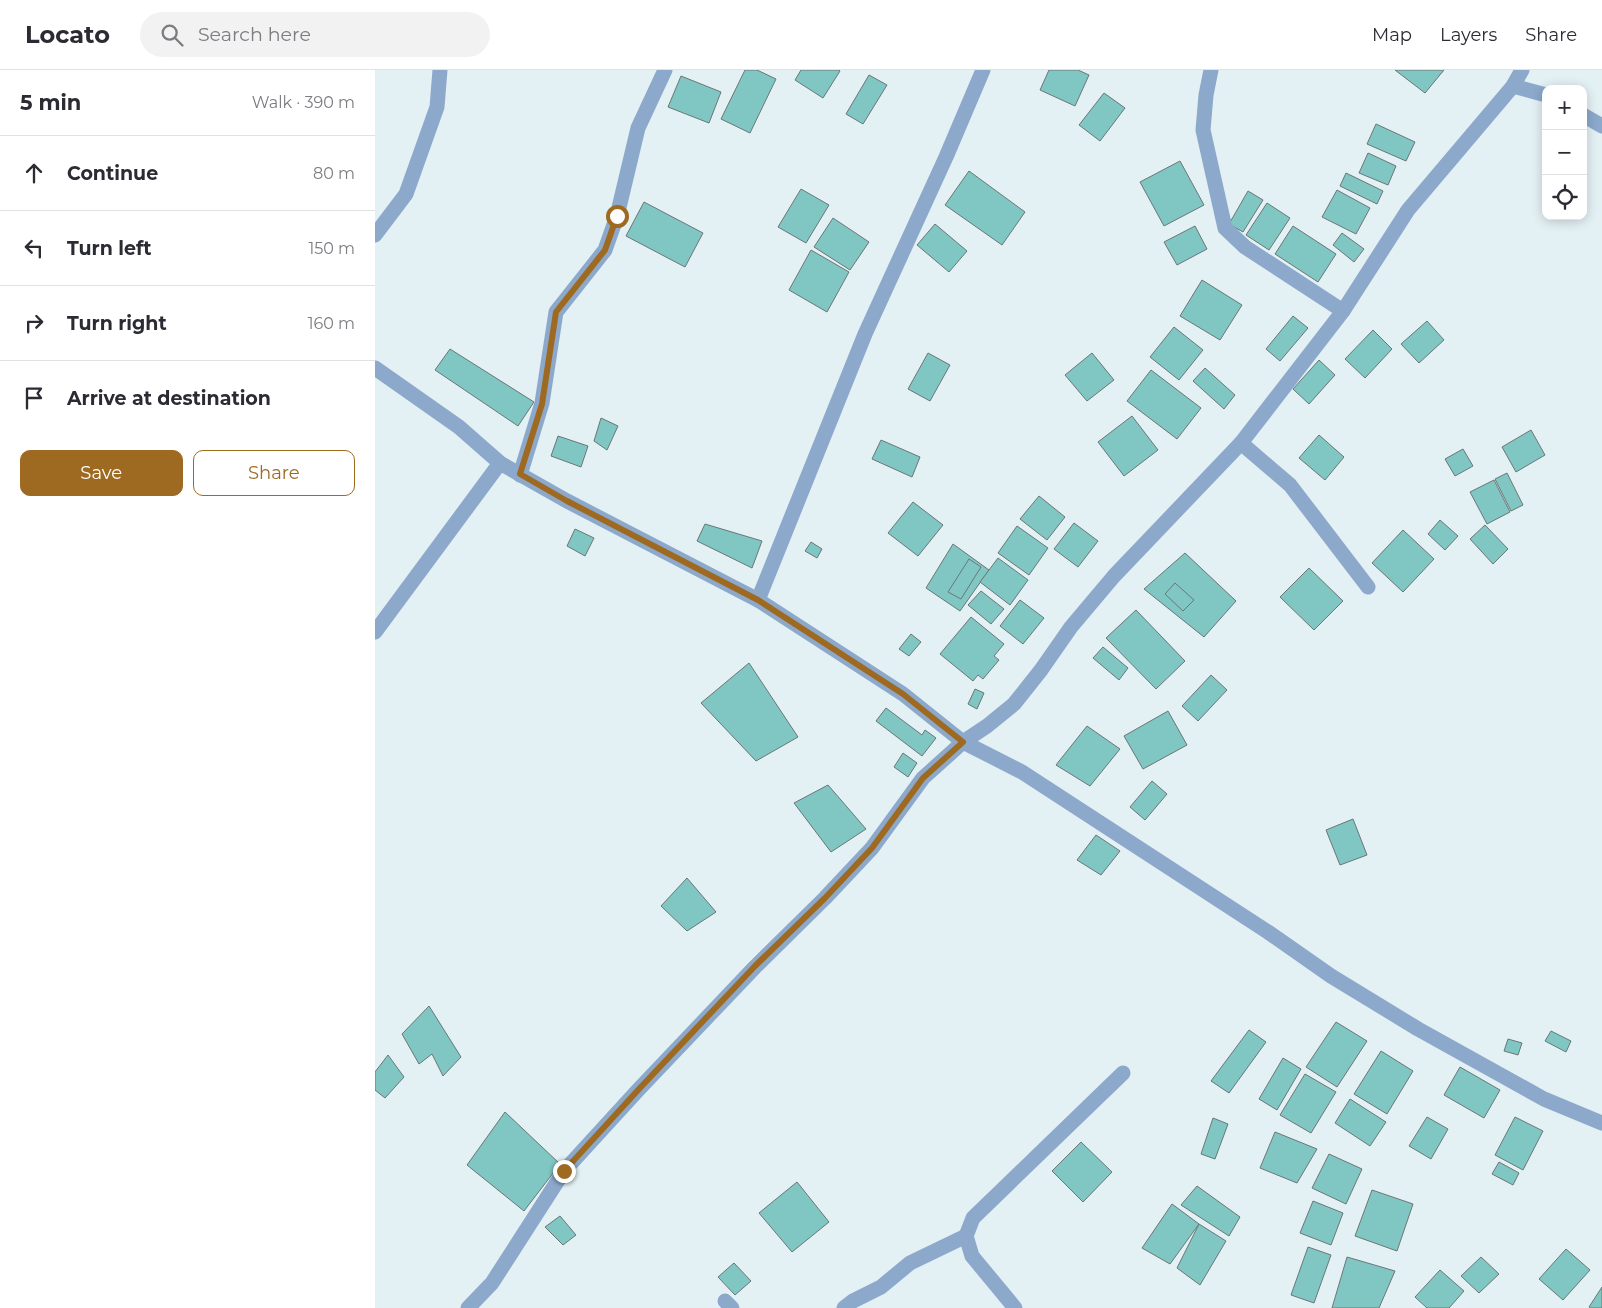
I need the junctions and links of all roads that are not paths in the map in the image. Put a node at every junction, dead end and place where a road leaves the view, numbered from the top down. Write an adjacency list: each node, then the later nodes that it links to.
1 (441, 70): 10 (street)
2 (665, 70): 15 (street)
3 (983, 70): 17 (street)
4 (1211, 70): 11 (street)
5 (1522, 70): 6 (street)
6 (1513, 86): 7 (street); 11 (street)
7 (1542, 94)
8 (1587, 117): 9 (street)
9 (1602, 126)
10 (375, 235)
11 (1343, 312): 13 (street)
12 (375, 368): 14 (street)
13 (1241, 443): 16 (street); 19 (street)
14 (500, 463): 15 (street); 18 (street)
15 (520, 474): 17 (street)
16 (1368, 587)
17 (758, 600): 19 (street)
18 (375, 632)
19 (963, 742): 21 (street); 23 (street)
20 (1123, 1073): 22 (street)
21 (1602, 1123)
22 (966, 1236): 24 (street); 25 (street)
23 (468, 1308)
24 (844, 1308)
25 (1015, 1308)

